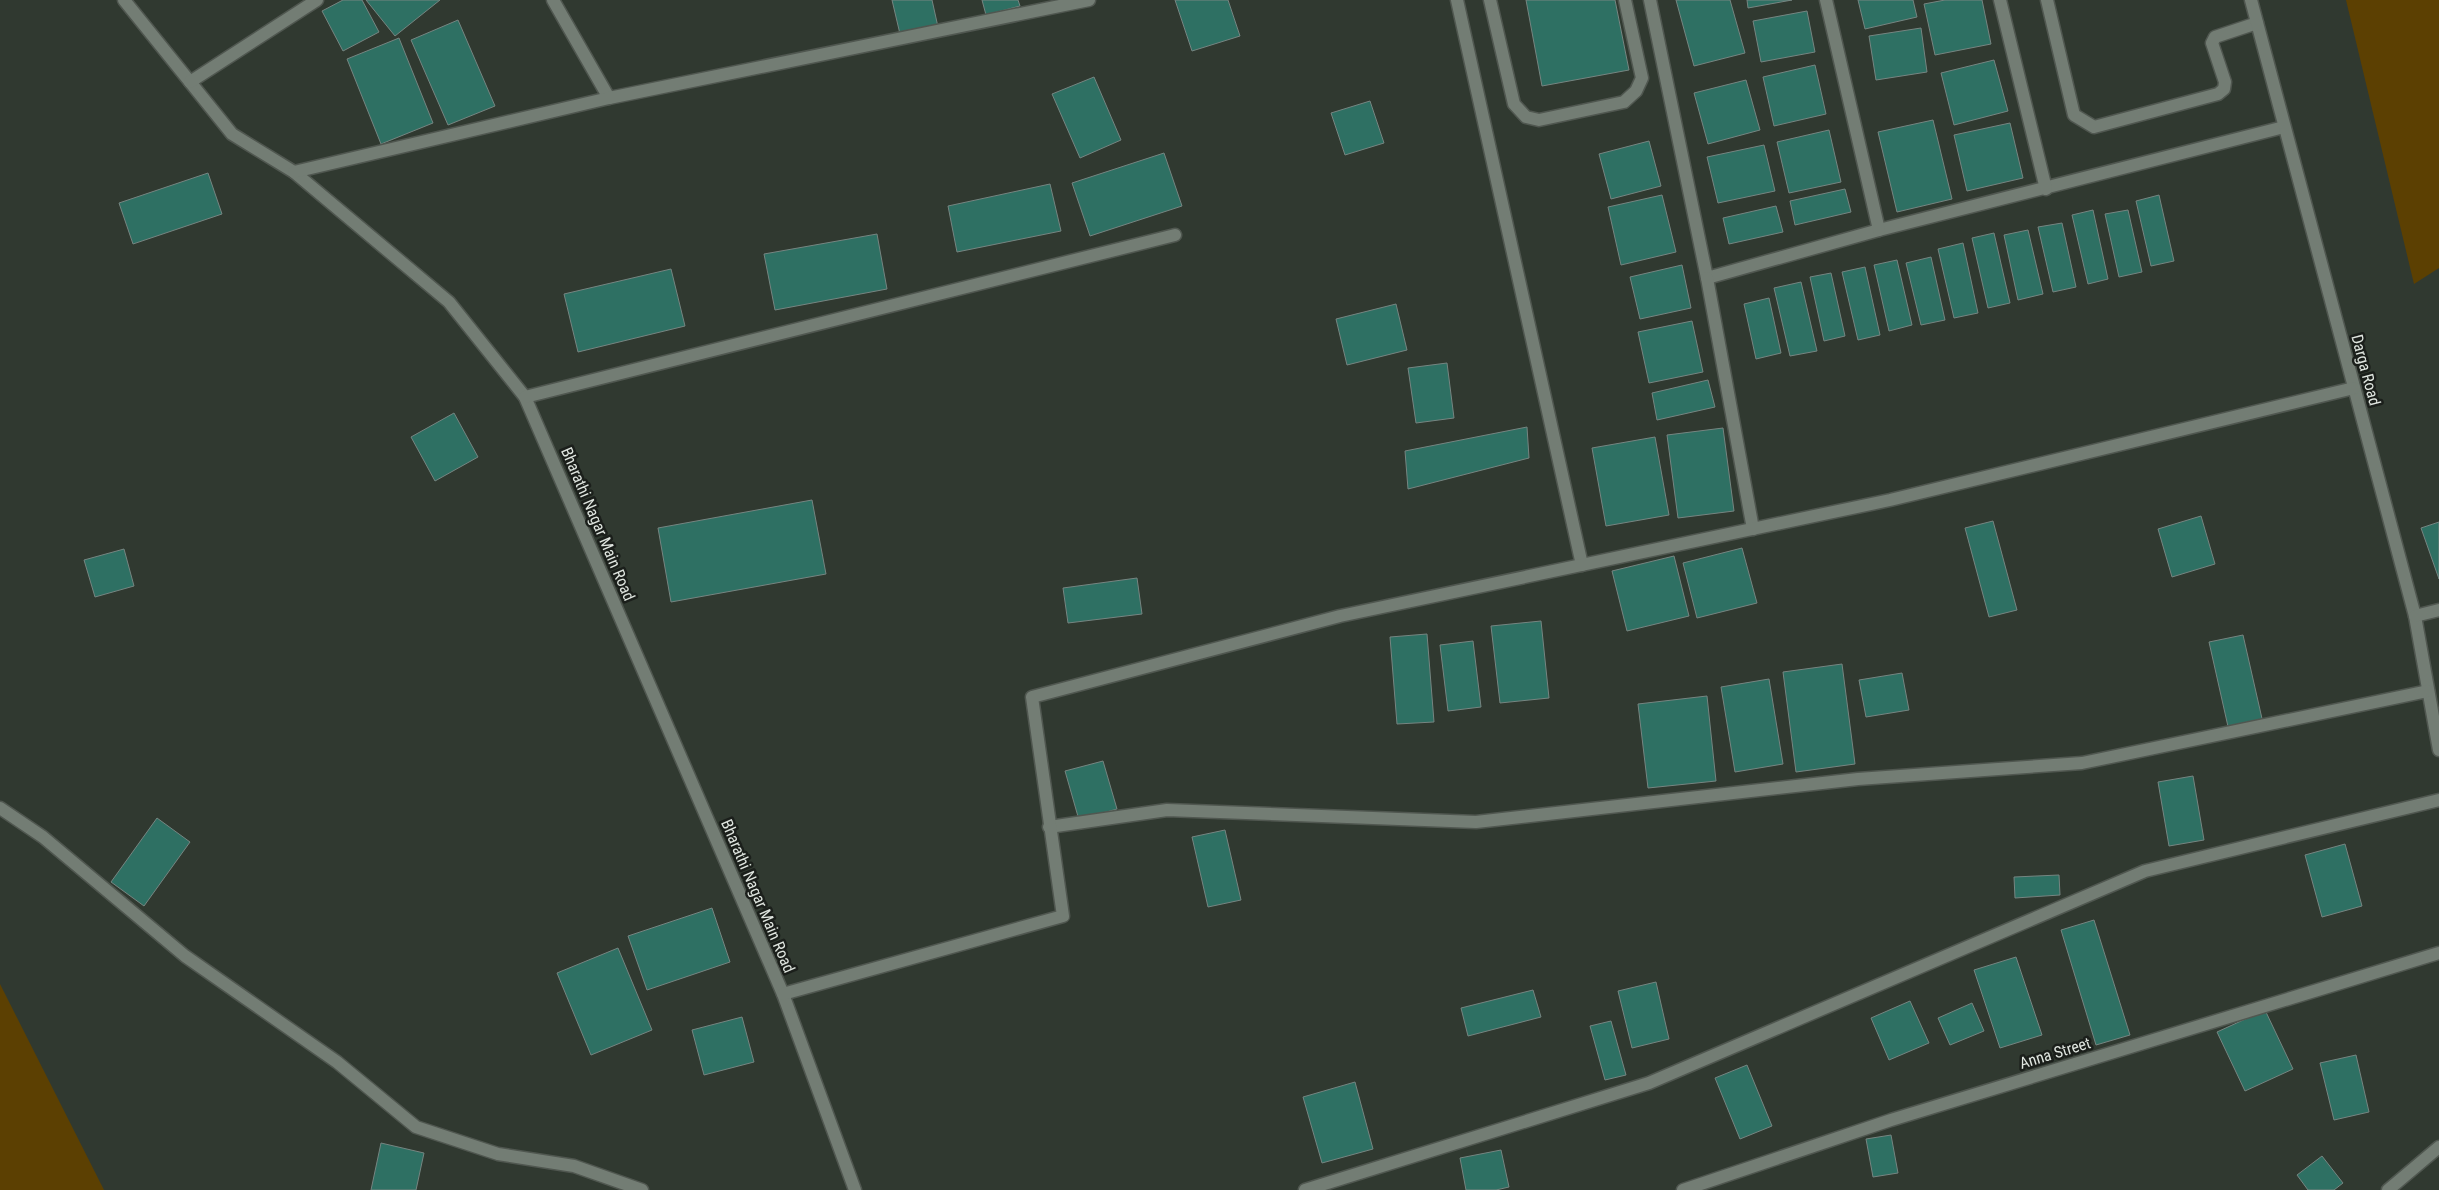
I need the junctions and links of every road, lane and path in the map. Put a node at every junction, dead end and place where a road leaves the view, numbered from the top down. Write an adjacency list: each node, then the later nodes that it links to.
1 (124, 0): 14 (street, Bharathi Nagar Main Road)
2 (317, 0): 14 (street)
3 (553, 0): 15 (street)
4 (1089, 0): 15 (street)
5 (1457, 0): 25 (street)
6 (1490, 0): 7 (street)
7 (1626, 0)
8 (1650, 0): 21 (street)
9 (1826, 0): 19 (street)
10 (2000, 0): 18 (street)
11 (2047, 0): 13 (street)
12 (2252, 0): 13 (street, Darga Road)
13 (2257, 23): 16 (street, Darga Road)
14 (190, 82): 17 (street, Bharathi Nagar Main Road)
15 (609, 98): 17 (street)
16 (2284, 126): 18 (street); 22 (street, Darga Road)
17 (294, 172): 23 (street, Bharathi Nagar Main Road)
18 (2046, 189): 19 (street)
19 (1880, 230): 21 (street)
20 (1175, 235): 23 (street)
21 (1707, 278): 24 (street)
22 (2354, 388): 24 (street); 27 (street, Darga Road)
23 (525, 397): 34 (street, Bharathi Nagar Main Road)
24 (1753, 529): 25 (street)
25 (1582, 565): 32 (street)
26 (2439, 610): 27 (street)
27 (2415, 616): 28 (street, Darga Road)
28 (2428, 691): 29 (street, Darga Road); 32 (street)
29 (2439, 750)
30 (2439, 800): 38 (street)
31 (0, 808): 36 (street)
32 (1049, 827): 34 (street)
33 (2439, 953): 39 (street, Anna Street)
34 (784, 994): 37 (street, Bharathi Nagar Main Road)
35 (2439, 1147): 40 (street)
36 (642, 1190)
37 (855, 1190)
38 (1305, 1190)
39 (1683, 1190)
40 (2388, 1190)

